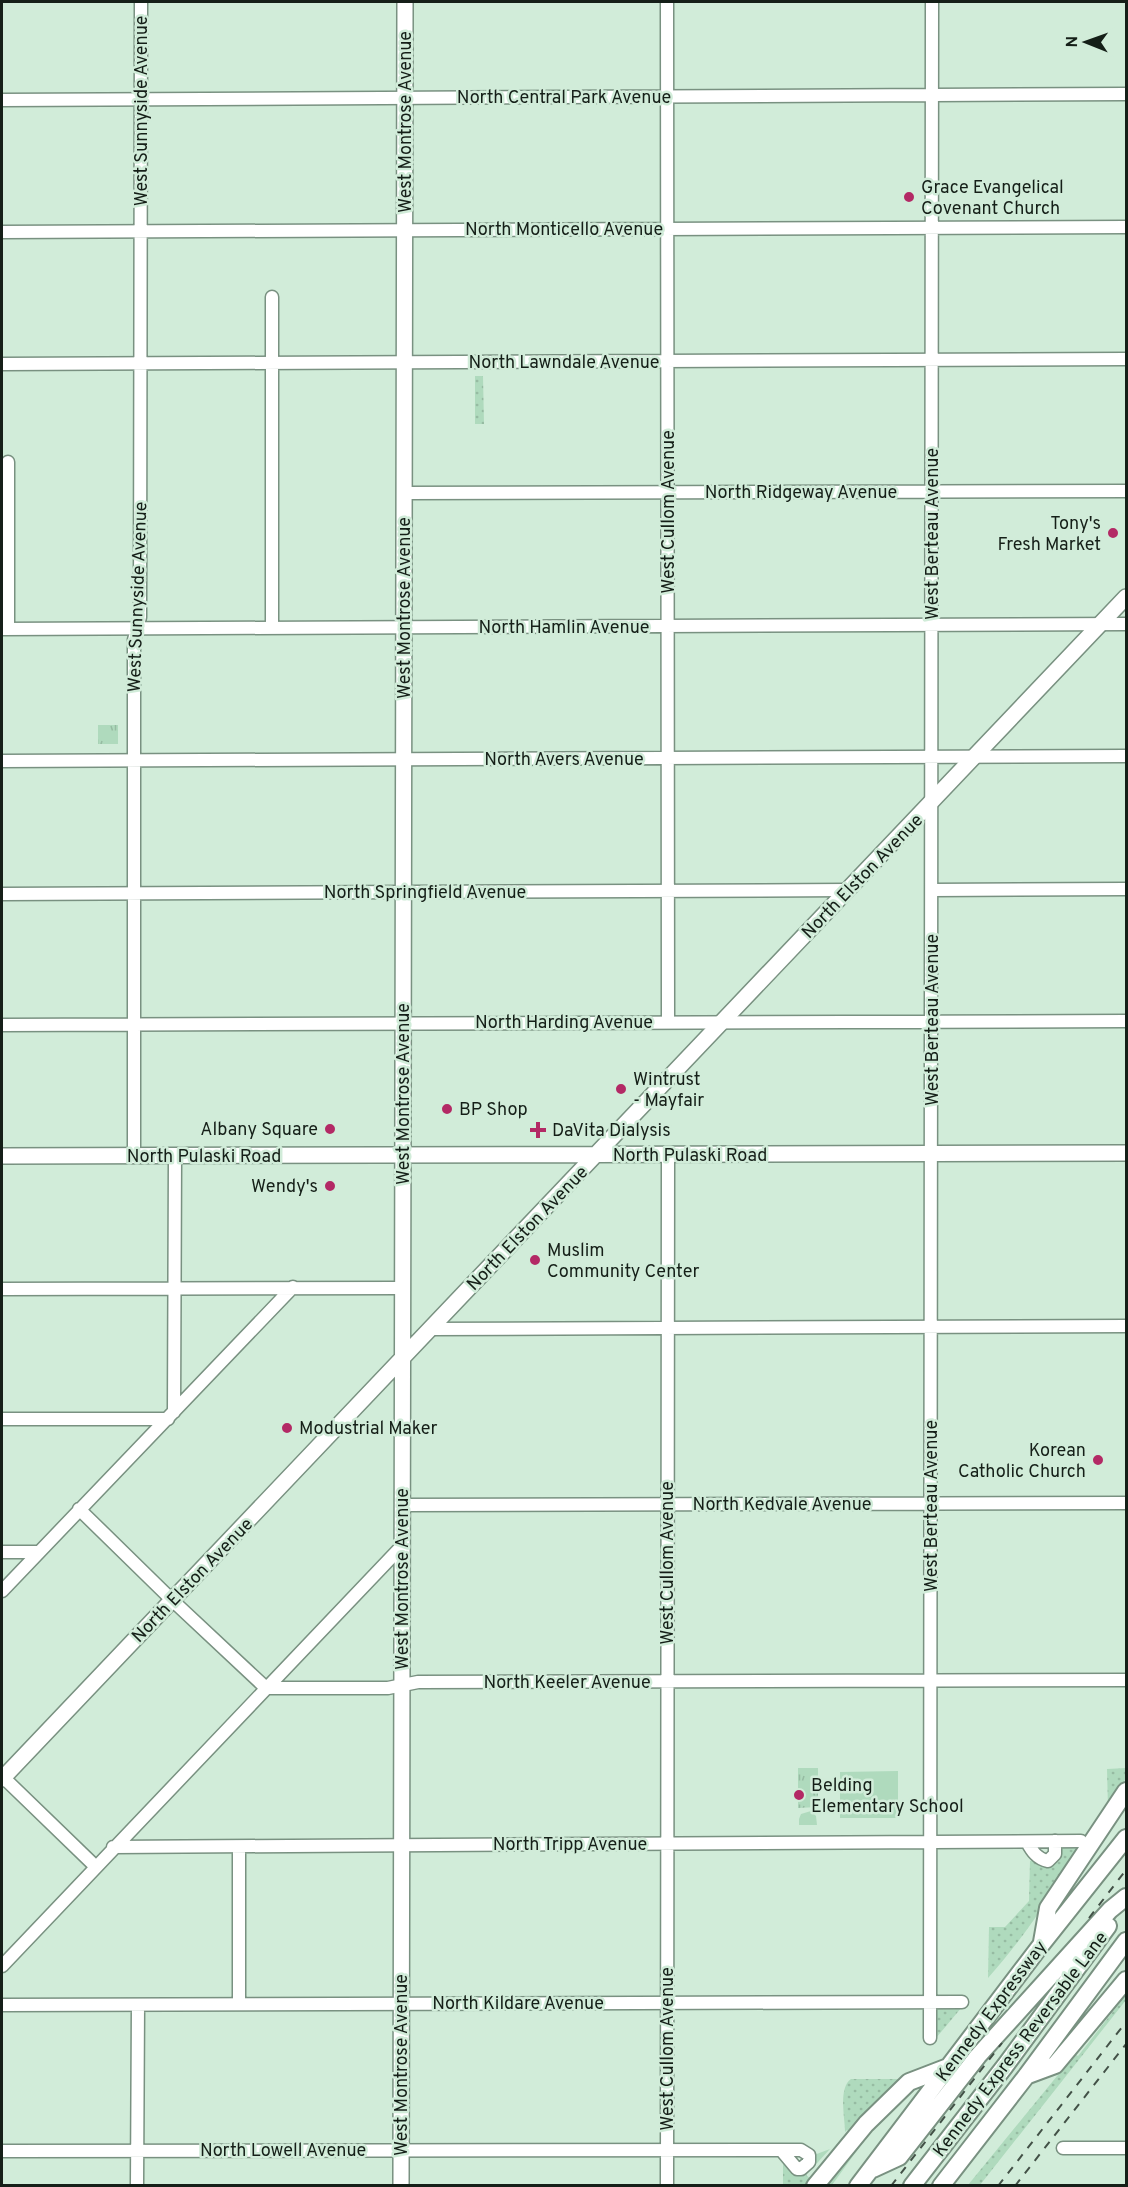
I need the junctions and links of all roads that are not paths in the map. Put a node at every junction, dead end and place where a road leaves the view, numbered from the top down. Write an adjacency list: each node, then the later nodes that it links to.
1 (141, 2): 9 (street, West Sunnyside Avenue)
2 (405, 2): 8 (main road, West Montrose Avenue)
3 (667, 2): 7 (street, West Cullom Avenue)
4 (932, 2): 6 (street, West Berteau Avenue)
5 (1126, 94): 6 (street, North Central Park Avenue)
6 (932, 95): 7 (street, North Central Park Avenue); 12 (street, West Berteau Avenue)
7 (668, 97): 8 (street, North Central Park Avenue); 13 (street, West Cullom Avenue)
8 (405, 98): 9 (street, North Central Park Avenue); 14 (main road, West Montrose Avenue)
9 (141, 99): 10 (street, North Central Park Avenue); 16 (street, West Sunnyside Avenue)
10 (2, 100)
11 (1126, 227): 12 (street, North Monticello Avenue)
12 (932, 228): 13 (street, North Monticello Avenue); 19 (street, West Berteau Avenue)
13 (668, 229): 14 (street, North Monticello Avenue); 20 (street, West Cullom Avenue)
14 (404, 230): 16 (street, North Monticello Avenue); 21 (main road, West Montrose Avenue)
15 (2, 231): 16 (street, North Monticello Avenue)
16 (141, 231): 24 (street, West Sunnyside Avenue)
17 (272, 297): 22 (street)
18 (1126, 359): 19 (street, North Lawndale Avenue)
19 (932, 360): 20 (street, North Lawndale Avenue); 28 (street, West Berteau Avenue)
20 (668, 361): 21 (street, North Lawndale Avenue); 27 (street, West Cullom Avenue)
21 (404, 362): 22 (street, North Lawndale Avenue); 29 (main road, West Montrose Avenue)
22 (272, 363): 24 (street, North Lawndale Avenue); 35 (street)
23 (2, 364): 24 (street, North Lawndale Avenue)
24 (141, 364): 38 (street, West Sunnyside Avenue)
25 (8, 462): 37 (street)
26 (1126, 491): 28 (street, North Ridgeway Avenue)
27 (668, 492): 28 (street, North Ridgeway Avenue); 29 (street, North Ridgeway Avenue); 34 (street, West Cullom Avenue)
28 (932, 492): 32 (street, West Berteau Avenue)
29 (404, 493): 36 (main road, West Montrose Avenue)
30 (1126, 597): 33 (main road, North Elston Avenue)
31 (1126, 624): 33 (street, North Hamlin Avenue)
32 (932, 625): 33 (street, North Hamlin Avenue); 34 (street, North Hamlin Avenue); 40 (street, West Berteau Avenue)
33 (1101, 625): 41 (main road, North Elston Avenue)
34 (668, 626): 36 (street, North Hamlin Avenue); 43 (street, West Cullom Avenue)
35 (272, 628): 36 (street, North Hamlin Avenue); 38 (street, North Hamlin Avenue)
36 (404, 628): 42 (main road, West Montrose Avenue)
37 (5, 629): 38 (street, North Hamlin Avenue)
38 (137, 629): 44 (street, West Sunnyside Avenue)
39 (1126, 756): 41 (street, North Avers Avenue)
40 (932, 757): 41 (street, North Avers Avenue); 43 (street, North Avers Avenue); 46 (street, West Berteau Avenue)
41 (975, 757): 46 (main road, North Elston Avenue)
42 (404, 759): 43 (street, North Avers Avenue); 44 (street, North Avers Avenue); 50 (main road, West Montrose Avenue)
43 (668, 759): 51 (street, West Cullom Avenue)
44 (134, 761): 45 (street, North Avers Avenue); 52 (street, West Sunnyside Avenue)
45 (2, 762)
46 (932, 803): 48 (main road, North Elston Avenue); 49 (street, West Berteau Avenue)
47 (1126, 889): 49 (street)
48 (848, 890): 51 (street, North Springfield Avenue); 56 (main road, North Elston Avenue)
49 (932, 890): 57 (street, West Berteau Avenue)
50 (404, 891): 51 (street, North Springfield Avenue); 52 (street, North Springfield Avenue); 58 (main road, West Montrose Avenue)
51 (668, 891): 55 (street, West Cullom Avenue)
52 (134, 893): 53 (street, North Springfield Avenue); 60 (street, West Sunnyside Avenue)
53 (2, 894)
54 (1126, 1021): 57 (street, North Harding Avenue)
55 (668, 1022): 56 (street, North Harding Avenue); 58 (street, North Harding Avenue)
56 (723, 1022): 57 (street, North Harding Avenue); 64 (main road, North Elston Avenue)
57 (932, 1022): 62 (street, West Berteau Avenue)
58 (404, 1023): 60 (street, North Harding Avenue); 63 (main road, West Montrose Avenue)
59 (2, 1025): 60 (street, North Harding Avenue)
60 (134, 1025): 66 (street, West Sunnyside Avenue)
61 (1126, 1153): 62 (main road, North Pulaski Road)
62 (932, 1154): 68 (main road, North Pulaski Road); 74 (street, West Berteau Avenue)
63 (403, 1155): 64 (main road, North Pulaski Road); 67 (main road, North Pulaski Road); 72 (main road, West Montrose Avenue)
64 (597, 1155): 68 (main road, North Pulaski Road); 76 (main road, North Elston Avenue)
65 (2, 1156): 66 (main road, North Pulaski Road)
66 (134, 1156): 67 (main road, North Pulaski Road)
67 (175, 1156): 71 (street)
68 (668, 1156): 75 (street, West Cullom Avenue)
69 (293, 1287): 71 (street); 72 (street); 78 (street)
70 (2, 1288): 71 (street)
71 (174, 1288): 78 (street)
72 (403, 1288): 77 (main road, West Montrose Avenue)
73 (1126, 1326): 74 (street)
74 (931, 1327): 75 (street); 80 (street, West Berteau Avenue)
75 (668, 1328): 76 (street); 82 (street, West Cullom Avenue)
76 (430, 1329): 77 (main road, North Elston Avenue)
77 (403, 1357): 83 (main road, West Montrose Avenue); 89 (main road, North Elston Avenue)
78 (171, 1416): 79 (street); 84 (street)
79 (2, 1419)
80 (931, 1503): 81 (street, North Kedvale Avenue); 82 (street, North Kedvale Avenue); 92 (street, West Berteau Avenue)
81 (1126, 1503)
82 (668, 1504): 83 (street, North Kedvale Avenue); 91 (street, West Cullom Avenue)
83 (402, 1505): 85 (main road, West Montrose Avenue)
84 (79, 1509): 87 (street); 89 (street)
85 (402, 1546): 93 (main road, West Montrose Avenue); 94 (street)
86 (2, 1552): 87 (street)
87 (39, 1552): 88 (street)
88 (2, 1591)
89 (172, 1600): 94 (street); 95 (main road, North Elston Avenue)
90 (1126, 1680): 92 (street, North Keeler Avenue)
91 (667, 1681): 92 (street, North Keeler Avenue); 93 (street, North Keeler Avenue); 102 (street, West Cullom Avenue)
92 (931, 1681): 100 (street, West Berteau Avenue)
93 (402, 1685): 94 (street, North Keeler Avenue); 103 (main road, West Montrose Avenue)
94 (266, 1688): 105 (street)
95 (2, 1778): 106 (street)
96 (1126, 1791): 110 (highway)
97 (1126, 1838): 110 (highway, Kennedy Expressway)
98 (1055, 1841): 99 (street, North Tripp Avenue); 101 (street, North Tripp Avenue); 101 (street)
99 (1081, 1841)
100 (931, 1842): 101 (street, North Tripp Avenue); 102 (street, North Tripp Avenue); 113 (street, West Berteau Avenue)
101 (1027, 1842)
102 (667, 1843): 103 (street, North Tripp Avenue); 115 (street, West Cullom Avenue)
103 (401, 1846): 104 (street, North Tripp Avenue); 117 (main road, West Montrose Avenue)
104 (239, 1847): 105 (street, North Tripp Avenue); 116 (street)
105 (113, 1848): 106 (street)
106 (95, 1866): 111 (street)
107 (1126, 1897): 130 (highway)
108 (1126, 1902): 136 (highway, Kennedy Express Reversable Lane)
109 (1126, 1941): 122 (highway)
110 (1041, 1946): 121 (highway, Kennedy Expressway)
111 (2, 1966)
112 (1126, 1980): 122 (highway)
113 (930, 2002): 114 (street, North Kildare Avenue); 115 (street, North Kildare Avenue); 120 (street, West Berteau Avenue)
114 (962, 2002)
115 (667, 2003): 117 (street, North Kildare Avenue); 126 (street, West Cullom Avenue)
116 (239, 2004): 117 (street, North Kildare Avenue); 119 (street, North Kildare Avenue)
117 (401, 2004): 125 (main road, West Montrose Avenue)
118 (2, 2005): 119 (street, North Kildare Avenue)
119 (138, 2005): 129 (street)
120 (930, 2038)
121 (949, 2066): 130 (highway, Kennedy Expressway); 134 (highway)
122 (1027, 2075): 137 (highway)
123 (1063, 2148): 124 (street)
124 (1126, 2148)
125 (401, 2149): 126 (street, North Lowell Avenue); 129 (street, North Lowell Avenue); 132 (main road, West Montrose Avenue)
126 (666, 2150): 127 (street, North Lowell Avenue); 133 (street, West Cullom Avenue)
127 (781, 2150)
128 (2, 2151): 129 (street, North Lowell Avenue)
129 (137, 2151): 131 (street)
130 (870, 2171): 135 (highway, Kennedy Expressway)
131 (137, 2186)
132 (401, 2186)
133 (667, 2186)
134 (815, 2186)
135 (858, 2186)
136 (912, 2186)
137 (941, 2186)

